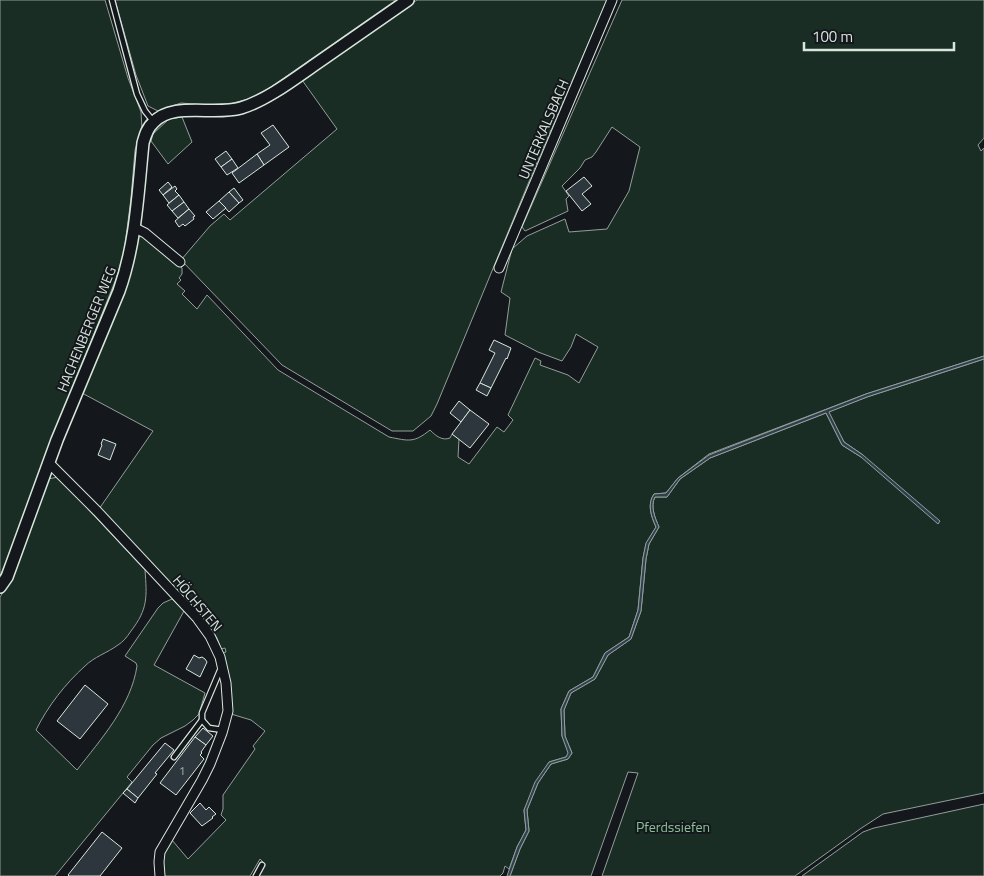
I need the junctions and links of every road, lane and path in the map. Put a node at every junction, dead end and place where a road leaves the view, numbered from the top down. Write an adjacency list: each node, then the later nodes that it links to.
1 (112, 0): 4 (lane)
2 (408, 0): 4 (street)
3 (612, 0): 7 (street, UNTERKALSBACH)
4 (154, 121): 5 (street, HACHENBERGER WEG)
5 (135, 228): 6 (street); 8 (street, HACHENBERGER WEG)
6 (180, 262)
7 (499, 268)
8 (49, 463): 9 (street, HACHENBERGER WEG); 10 (street, HÖCHSTEN)
9 (0, 587)
10 (222, 667): 11 (lane); 12 (street, HÖCHSTEN)
11 (202, 720): 12 (lane); 13 (lane)
12 (223, 730): 15 (street, HÖCHSTEN)
13 (174, 757)
14 (262, 864): 16 (lane)
15 (160, 876)
16 (256, 876)

